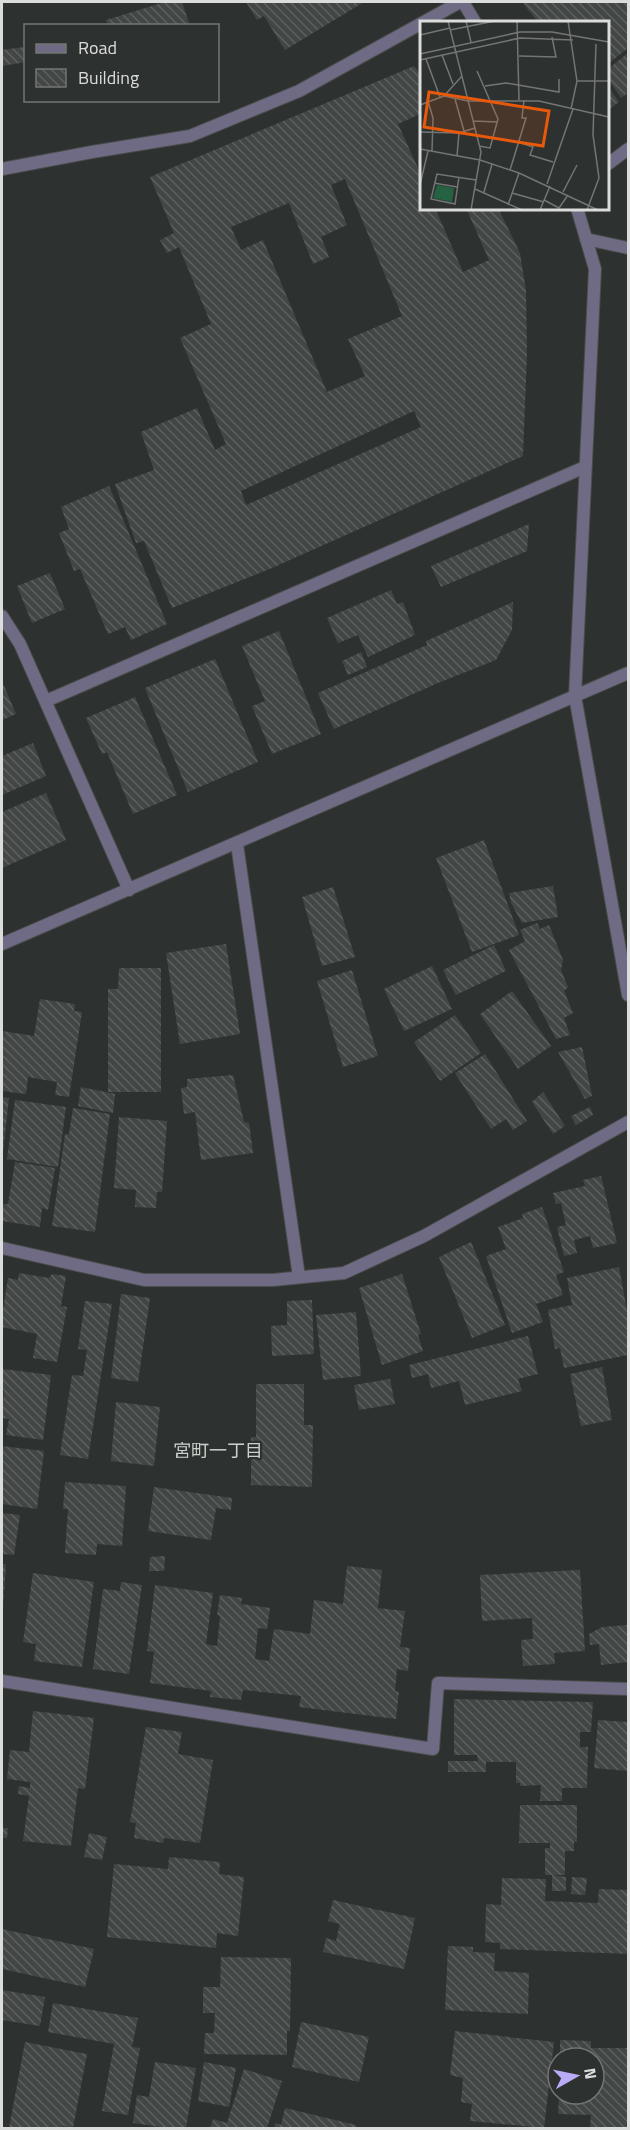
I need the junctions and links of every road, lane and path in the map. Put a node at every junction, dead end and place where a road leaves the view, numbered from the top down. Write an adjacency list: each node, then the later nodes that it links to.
1 (461, 2): 2 (street); 3 (street)
2 (422, 21)
3 (474, 21)
4 (420, 22): 7 (street)
5 (628, 149): 6 (street)
6 (609, 164)
7 (2, 169)
8 (578, 210): 9 (street)
9 (586, 239): 10 (street); 11 (street)
10 (628, 248)
11 (585, 467): 14 (street); 15 (street)
12 (2, 617): 15 (street)
13 (628, 673): 14 (street)
14 (575, 696): 16 (street); 19 (street)
15 (46, 701): 17 (street)
16 (237, 844): 17 (street); 22 (street)
17 (129, 890): 18 (street)
18 (2, 944)
19 (628, 995)
20 (628, 1122): 22 (street)
21 (2, 1248): 22 (street)
22 (299, 1276)
23 (2, 1681): 24 (street)
24 (628, 1689)

